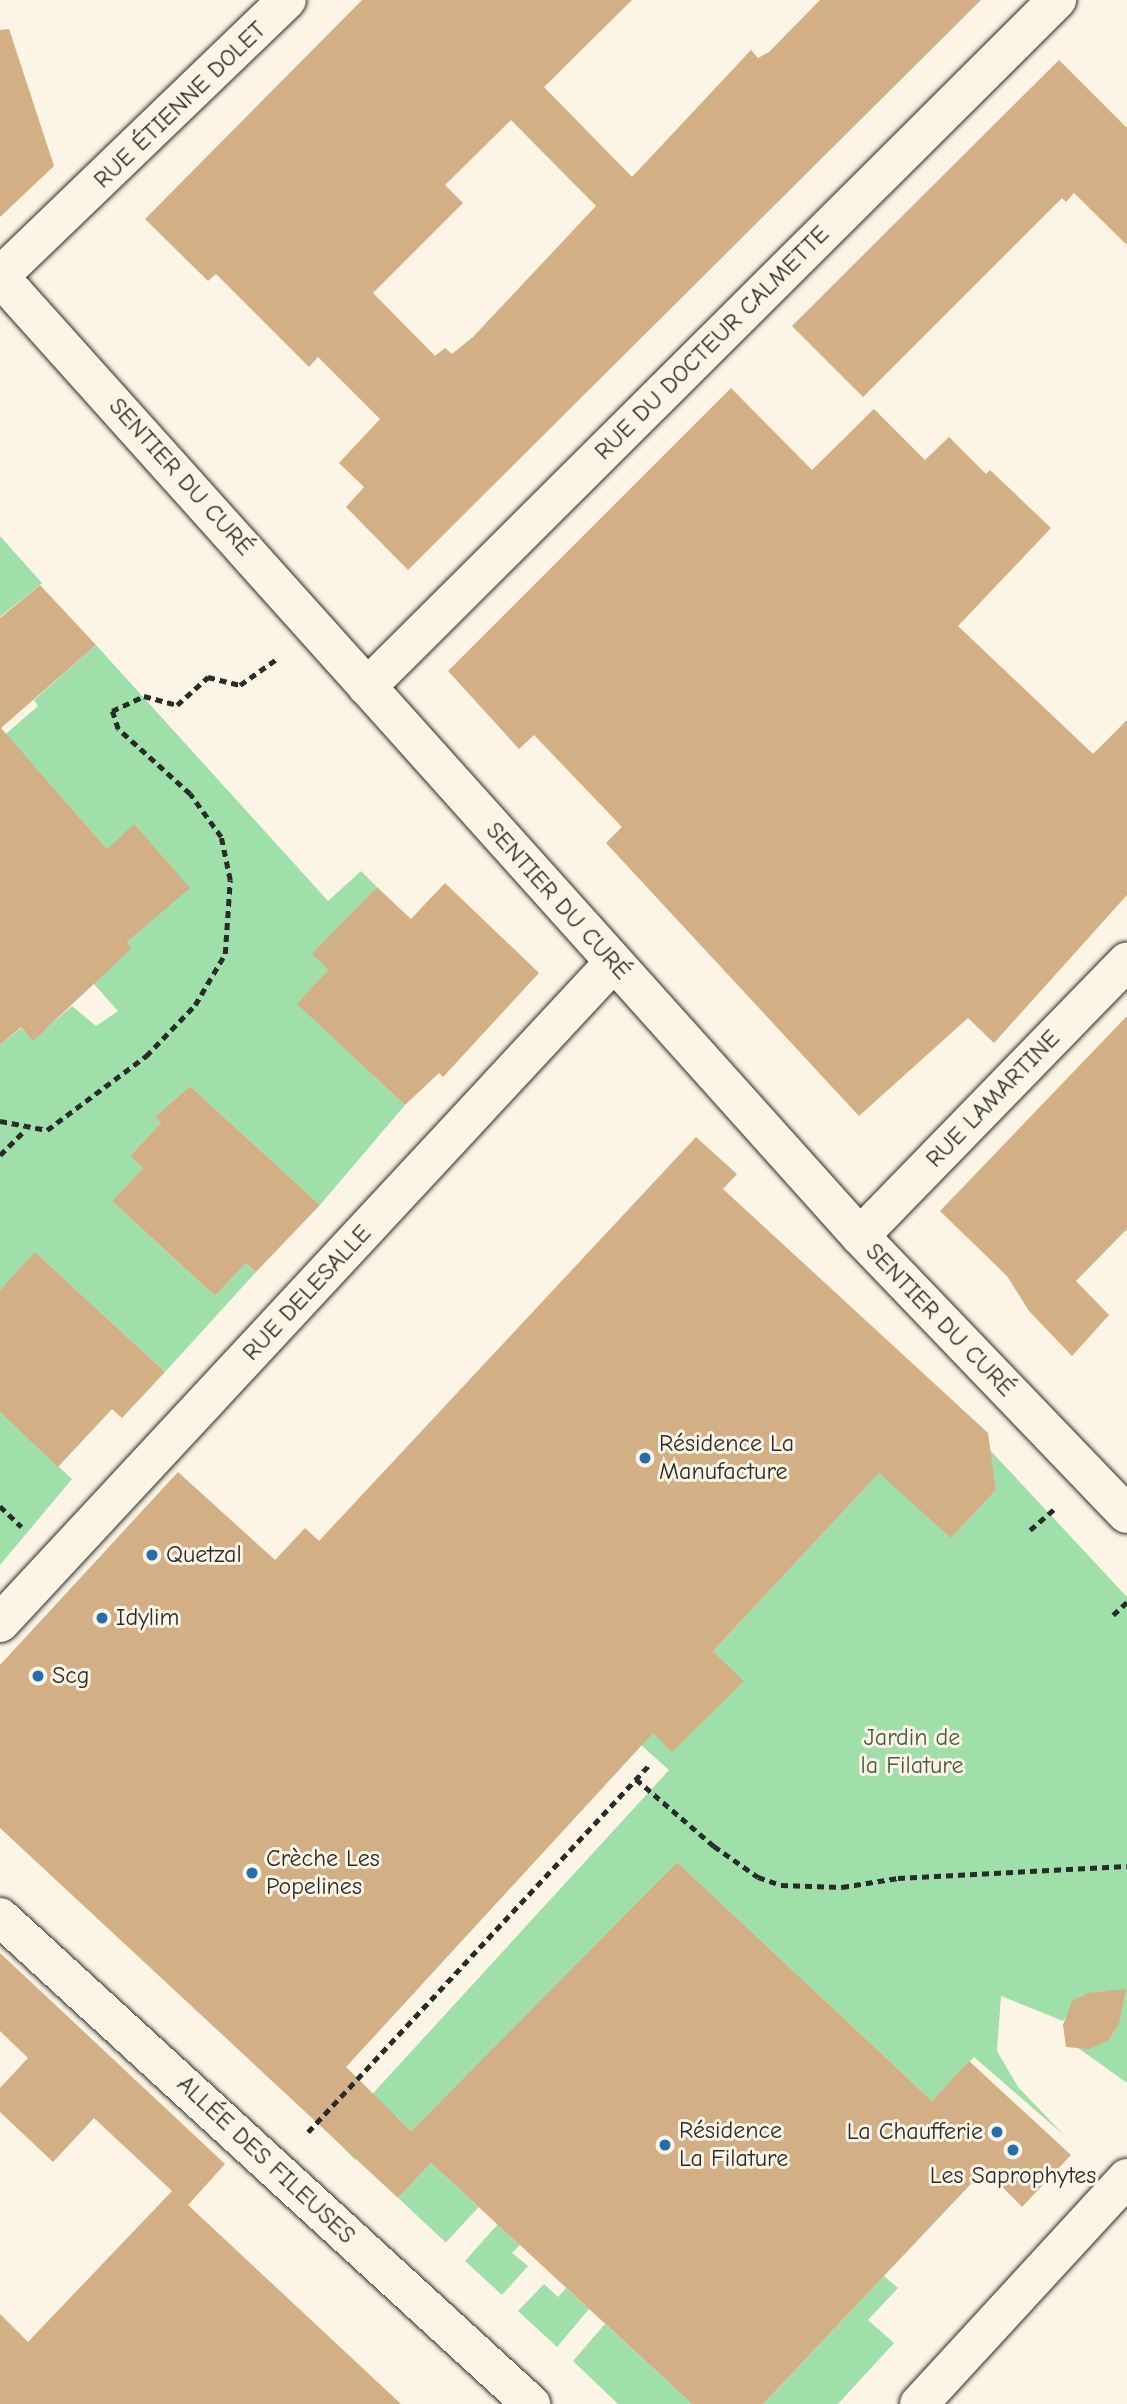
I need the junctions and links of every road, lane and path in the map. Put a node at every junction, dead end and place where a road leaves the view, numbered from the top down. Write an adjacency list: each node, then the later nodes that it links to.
1 (288, 0): 3 (street, RUE ÉTIENNE DOLET)
2 (1057, 0): 5 (street, RUE DU DOCTEUR CALMETTE)
3 (0, 276): 5 (street, SENTIER DU CURÉ)
4 (262, 670): 9 (path)
5 (367, 687): 7 (street, SENTIER DU CURÉ)
6 (1127, 961): 11 (street, RUE LAMARTINE)
7 (612, 963): 11 (street, SENTIER DU CURÉ); 17 (street, RUE DELESALLE)
8 (0, 1121): 9 (path)
9 (25, 1130): 10 (path)
10 (0, 1155)
11 (860, 1236): 13 (street, SENTIER DU CURÉ)
12 (1055, 1508): 14 (path)
13 (1127, 1514)
14 (1030, 1530)
15 (1127, 1602): 16 (path)
16 (1113, 1615)
17 (0, 1623)
18 (649, 1765): 19 (path)
19 (636, 1779): 20 (path); 22 (path)
20 (1127, 1867)
21 (0, 1917): 22 (street, ALLÉE DES FILEUSES)
22 (274, 2168): 24 (street, ALLÉE DES FILEUSES)
23 (1127, 2178): 25 (street)
24 (531, 2404)
25 (919, 2404)

